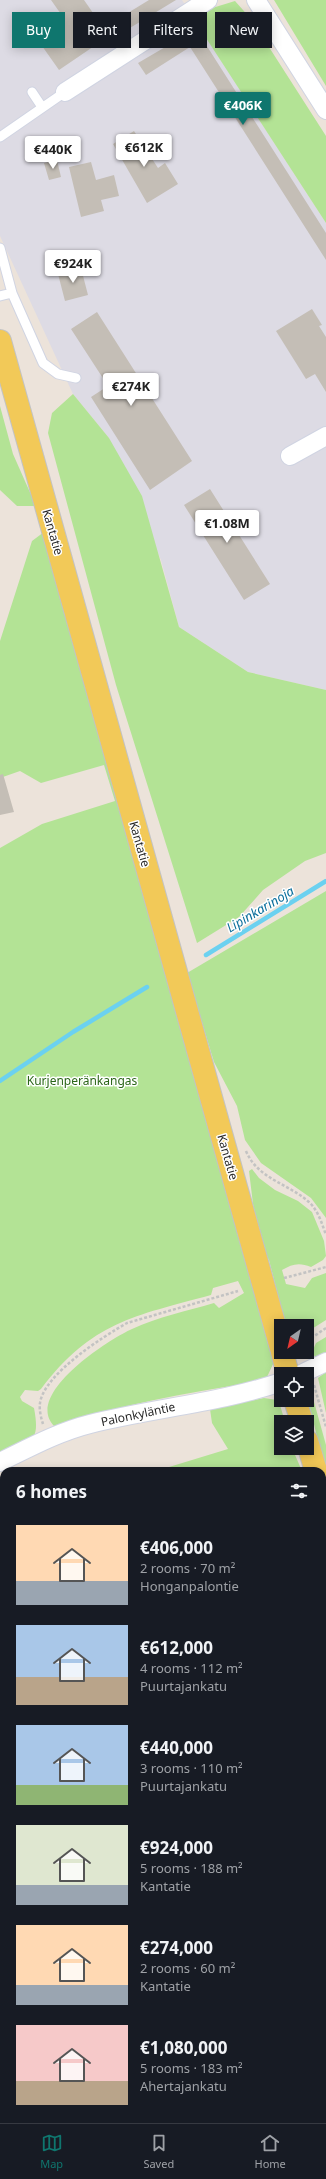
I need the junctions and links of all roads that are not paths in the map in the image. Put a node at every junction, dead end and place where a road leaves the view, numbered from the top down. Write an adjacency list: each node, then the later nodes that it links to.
1 (208, 0): 4 (street)
2 (256, 0): 6 (street)
3 (32, 92): 5 (lane)
4 (65, 92): 5 (lane)
5 (42, 107): 7 (lane)
6 (326, 110)
7 (0, 137)
8 (0, 248): 9 (lane)
9 (12, 293): 10 (lane); 12 (lane)
10 (0, 296)
11 (0, 340): 15 (main road, Kantatie)
12 (76, 378)
13 (326, 436): 14 (street)
14 (290, 456)
15 (274, 1323)
16 (326, 1362): 17 (street)
17 (314, 1368)
18 (274, 1384): 20 (street, Palonkyläntie)
19 (311, 1455): 21 (main road)
20 (0, 1462)
21 (315, 1467)

